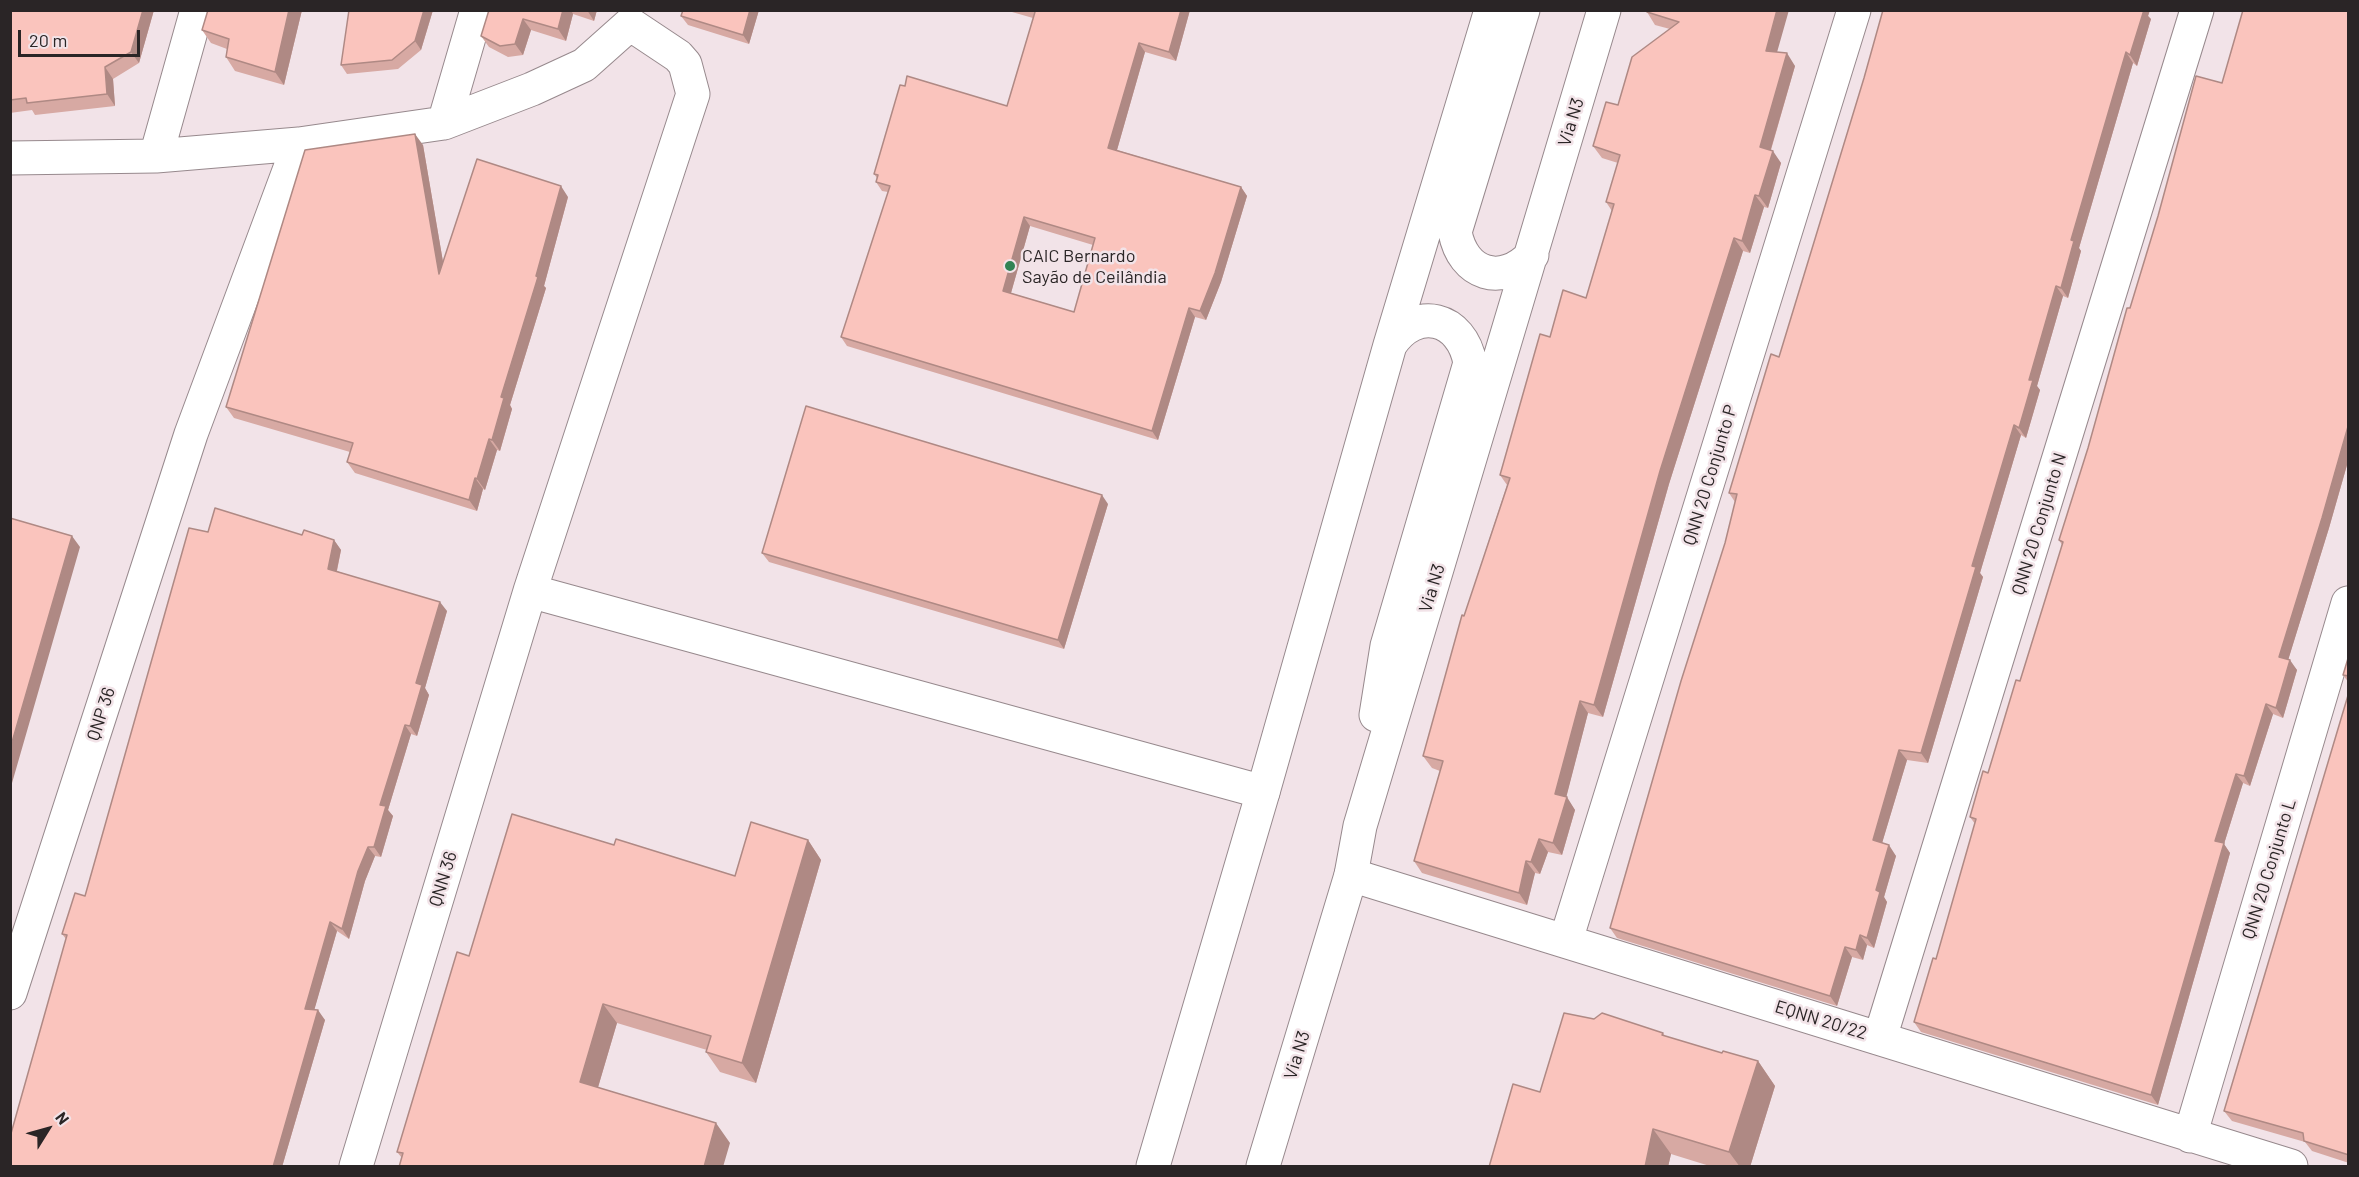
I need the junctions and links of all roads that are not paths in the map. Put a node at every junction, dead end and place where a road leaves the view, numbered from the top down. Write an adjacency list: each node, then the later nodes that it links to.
1 (197, 10): 11 (street)
2 (477, 10): 9 (street)
3 (1491, 10): 14 (street)
4 (1523, 10): 13 (street)
5 (1605, 10): 13 (street, Via N3)
6 (1854, 10): 20 (street, QNN 20 Conjunto P)
7 (2197, 10): 22 (street, QNN 20 Conjunto N)
8 (632, 17): 9 (street); 15 (street, QNN 36)
9 (444, 123): 10 (street)
10 (299, 144): 11 (street); 21 (street, QNP 36)
11 (156, 156): 12 (street)
12 (10, 158)
13 (1532, 255): 18 (street, Via N3)
14 (1390, 345): 17 (street); 18 (street)
15 (530, 591): 17 (street); 24 (street, QNN 36)
16 (2349, 603): 23 (street, QNN 20 Conjunto L)
17 (1263, 792): 25 (street)
18 (1360, 826): 19 (street, Via N3)
19 (1351, 875): 20 (street, EQNN 20/22); 26 (street, Via N3)
20 (1566, 940): 22 (street, EQNN 20/22)
21 (10, 993)
22 (1880, 1038): 23 (street, EQNN 20/22)
23 (2190, 1136): 27 (street, EQNN 20/22)
24 (356, 1167)
25 (1153, 1167)
26 (1263, 1167)
27 (2291, 1167)

